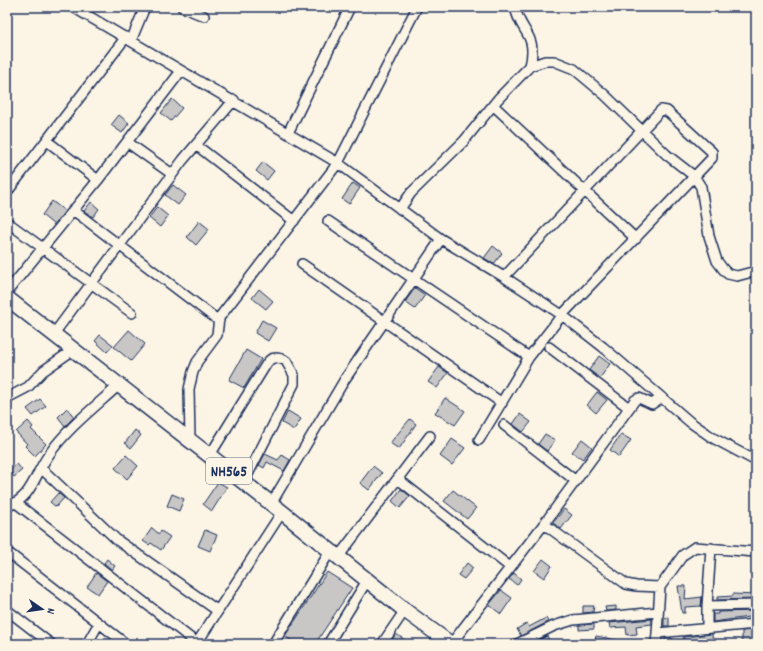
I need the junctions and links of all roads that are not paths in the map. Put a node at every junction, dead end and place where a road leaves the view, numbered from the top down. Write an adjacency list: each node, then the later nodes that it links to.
1 (73, 7): 8 (street)
2 (146, 7): 8 (street)
3 (182, 7): 7 (street)
4 (350, 7): 14 (street)
5 (417, 7): 18 (street)
6 (515, 7): 9 (street)
7 (204, 16)
8 (128, 39): 10 (street); 15 (street)
9 (530, 66): 12 (street); 13 (street)
10 (181, 71): 11 (street); 16 (street)
11 (234, 100): 14 (street); 17 (street)
12 (493, 105): 22 (street); 24 (street)
13 (641, 130): 20 (street); 20 (street); 22 (street)
14 (288, 133): 18 (street)
15 (47, 141): 21 (street); 23 (street)
16 (127, 142): 19 (street); 21 (street)
17 (196, 145): 19 (street); 28 (street)
18 (338, 163): 24 (street); 28 (street)
19 (172, 174): 31 (street)
20 (694, 176): 30 (street); 34 (street)
21 (98, 180): 25 (street)
22 (584, 191): 30 (street); 35 (street)
23 (7, 192)
24 (400, 209): 29 (street)
25 (73, 210): 31 (street); 32 (street)
26 (328, 220): 36 (street)
27 (7, 222): 32 (street)
28 (294, 222): 42 (street)
29 (441, 239): 35 (street); 36 (street)
30 (636, 239): 41 (street)
31 (119, 246): 37 (street); 42 (street)
32 (43, 248): 37 (street); 38 (street)
33 (302, 264): 43 (street)
34 (756, 271)
35 (504, 277): 41 (street)
36 (413, 279): 43 (street); 47 (street)
37 (90, 284): 40 (street); 44 (street)
38 (7, 292)
39 (7, 298): 44 (highway, NH565)
40 (132, 314)
41 (562, 316): 47 (street); 50 (street)
42 (218, 321): 55 (street)
43 (384, 322): 51 (street); 64 (street)
44 (53, 335): 46 (highway, NH565)
45 (549, 348): 52 (street)
46 (73, 350): 48 (highway, NH565); 49 (street)
47 (529, 357): 51 (street)
48 (119, 385): 55 (highway, NH565); 59 (street)
49 (7, 398)
50 (661, 398): 52 (street); 58 (street)
51 (502, 403): 56 (street)
52 (629, 408): 61 (street)
53 (504, 425): 61 (street)
54 (430, 436): 60 (street)
55 (190, 440): 57 (highway, NH565)
56 (479, 440)
57 (210, 455): 62 (highway, NH565); 62 (street)
58 (756, 461)
59 (41, 468): 63 (street); 77 (street)
60 (398, 479): 68 (street); 70 (street)
61 (576, 481): 65 (street)
62 (244, 482): 64 (highway, NH565)
63 (12, 505): 84 (street)
64 (277, 508): 68 (highway, NH565); 77 (street)
65 (544, 524): 70 (street); 72 (street)
66 (711, 548): 67 (street); 72 (street); 74 (street)
67 (756, 551)
68 (335, 553): 71 (highway, NH565); 88 (street)
69 (10, 554): 79 (street)
70 (510, 567): 83 (street)
71 (368, 579): 76 (highway, NH565); 89 (street)
72 (660, 587): 78 (street)
73 (756, 605): 74 (street)
74 (707, 606): 81 (street)
75 (7, 610): 85 (street)
76 (404, 610): 83 (highway, NH565); 90 (street)
77 (218, 611): 84 (street)
78 (658, 612): 82 (street); 91 (street)
79 (99, 623): 86 (street); 87 (street)
80 (756, 624): 81 (street)
81 (707, 628): 82 (street)
82 (657, 633): 92 (street)
83 (445, 642)
84 (198, 643)
85 (51, 644)
86 (86, 644)
87 (126, 644)
88 (273, 644)
89 (328, 644)
90 (382, 644)
91 (520, 644)
92 (656, 644)

